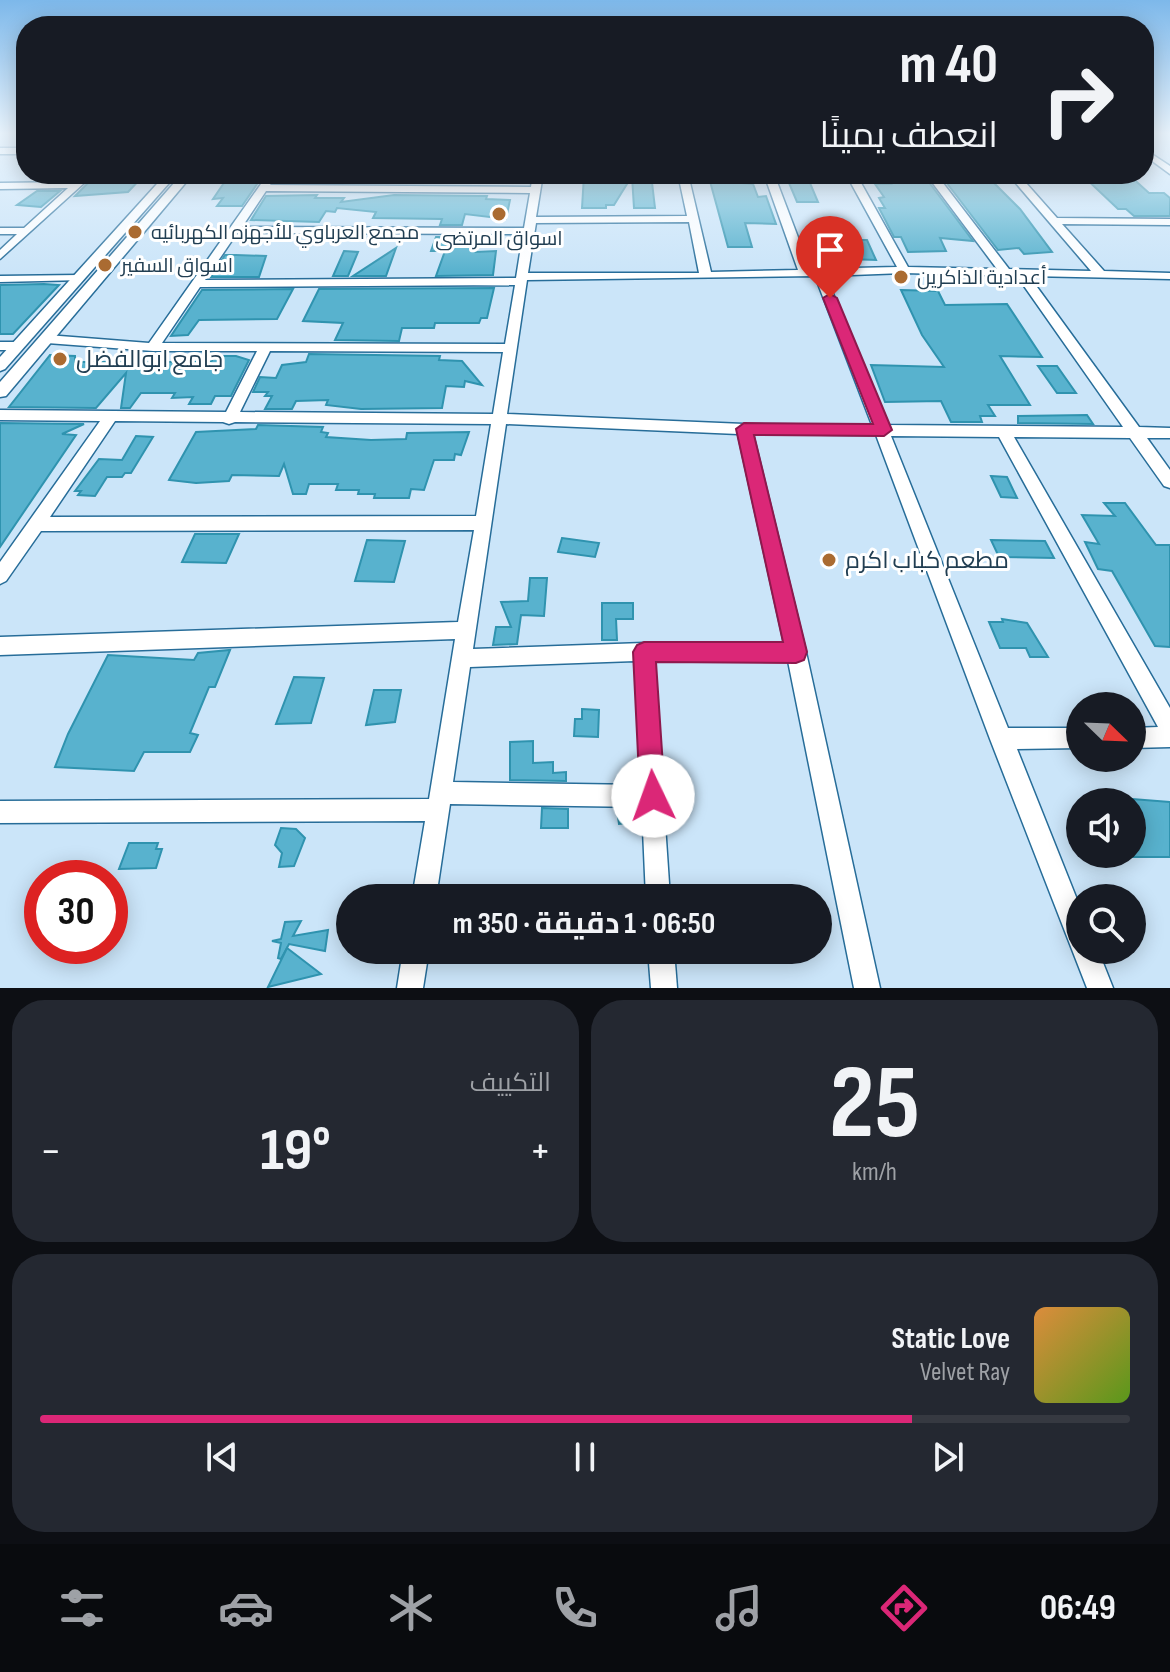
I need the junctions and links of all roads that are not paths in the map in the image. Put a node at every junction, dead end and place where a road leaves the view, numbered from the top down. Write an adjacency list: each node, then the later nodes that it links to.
1 (163, 184): 14 (street)
2 (180, 184): 15 (street)
3 (266, 184): 13 (street)
4 (446, 184): 13 (street)
5 (537, 184): 20 (street)
6 (685, 184): 16 (street)
7 (773, 184): 28 (street)
8 (857, 184): 26 (street)
9 (939, 184): 27 (street)
10 (1022, 184): 17 (street)
11 (77, 185): 12 (street); 24 (street)
12 (0, 186)
13 (263, 188): 22 (street)
14 (143, 207): 15 (street); 19 (street)
15 (161, 207): 21 (street)
16 (692, 219): 20 (street); 30 (street)
17 (1056, 221): 18 (street); 29 (street)
18 (1170, 222)
19 (126, 225): 21 (street); 32 (street)
20 (530, 226): 22 (street); 34 (street)
21 (144, 227): 36 (street)
22 (233, 230): 35 (street)
23 (0, 231): 24 (street)
24 (27, 231): 25 (street)
25 (0, 256)
26 (904, 270): 27 (street); 28 (street)
27 (1012, 271): 29 (street); 51 (street)
28 (812, 272): 30 (street); 49 (street)
29 (1101, 275): 31 (street)
30 (706, 276): 34 (street)
31 (1170, 276)
32 (79, 278): 33 (street); 38 (street)
33 (0, 279)
34 (522, 279): 35 (street); 41 (street)
35 (198, 284): 39 (street)
36 (47, 339): 39 (street); 43 (street)
37 (0, 346): 38 (street)
38 (17, 346): 42 (street)
39 (153, 347): 40 (street)
40 (266, 347): 41 (street); 46 (street)
41 (511, 348): 47 (street)
42 (0, 366)
43 (0, 392)
44 (0, 415): 45 (street)
45 (110, 417): 46 (street); 55 (street)
46 (229, 419): 47 (street)
47 (500, 419): 48 (street); 54 (street)
48 (744, 429): 49 (street); 60 (street)
49 (884, 430): 50 (street); 66 (street)
50 (1003, 431): 51 (street); 62 (street)
51 (1135, 432): 52 (street); 53 (street)
52 (1170, 433)
53 (1170, 482)
54 (483, 523): 55 (street); 57 (street)
55 (35, 524): 56 (street)
56 (0, 576)
57 (466, 630): 58 (street); 61 (street)
58 (0, 646)
59 (644, 652): 60 (street); 61 (street); 67 (street)
60 (796, 652): 78 (street)
61 (462, 658): 68 (street)
62 (1170, 728)
63 (1170, 737): 65 (street)
64 (1066, 738): 66 (street)
65 (1146, 738)
66 (1000, 739): 72 (street)
67 (653, 796): 68 (street); 71 (street)
68 (439, 802): 69 (street); 70 (street)
69 (0, 812)
70 (426, 884)
71 (657, 884)
72 (1066, 903)
73 (414, 964): 76 (street)
74 (662, 964): 77 (street)
75 (1091, 964): 79 (street)
76 (410, 988)
77 (664, 988)
78 (867, 988)
79 (1100, 988)

